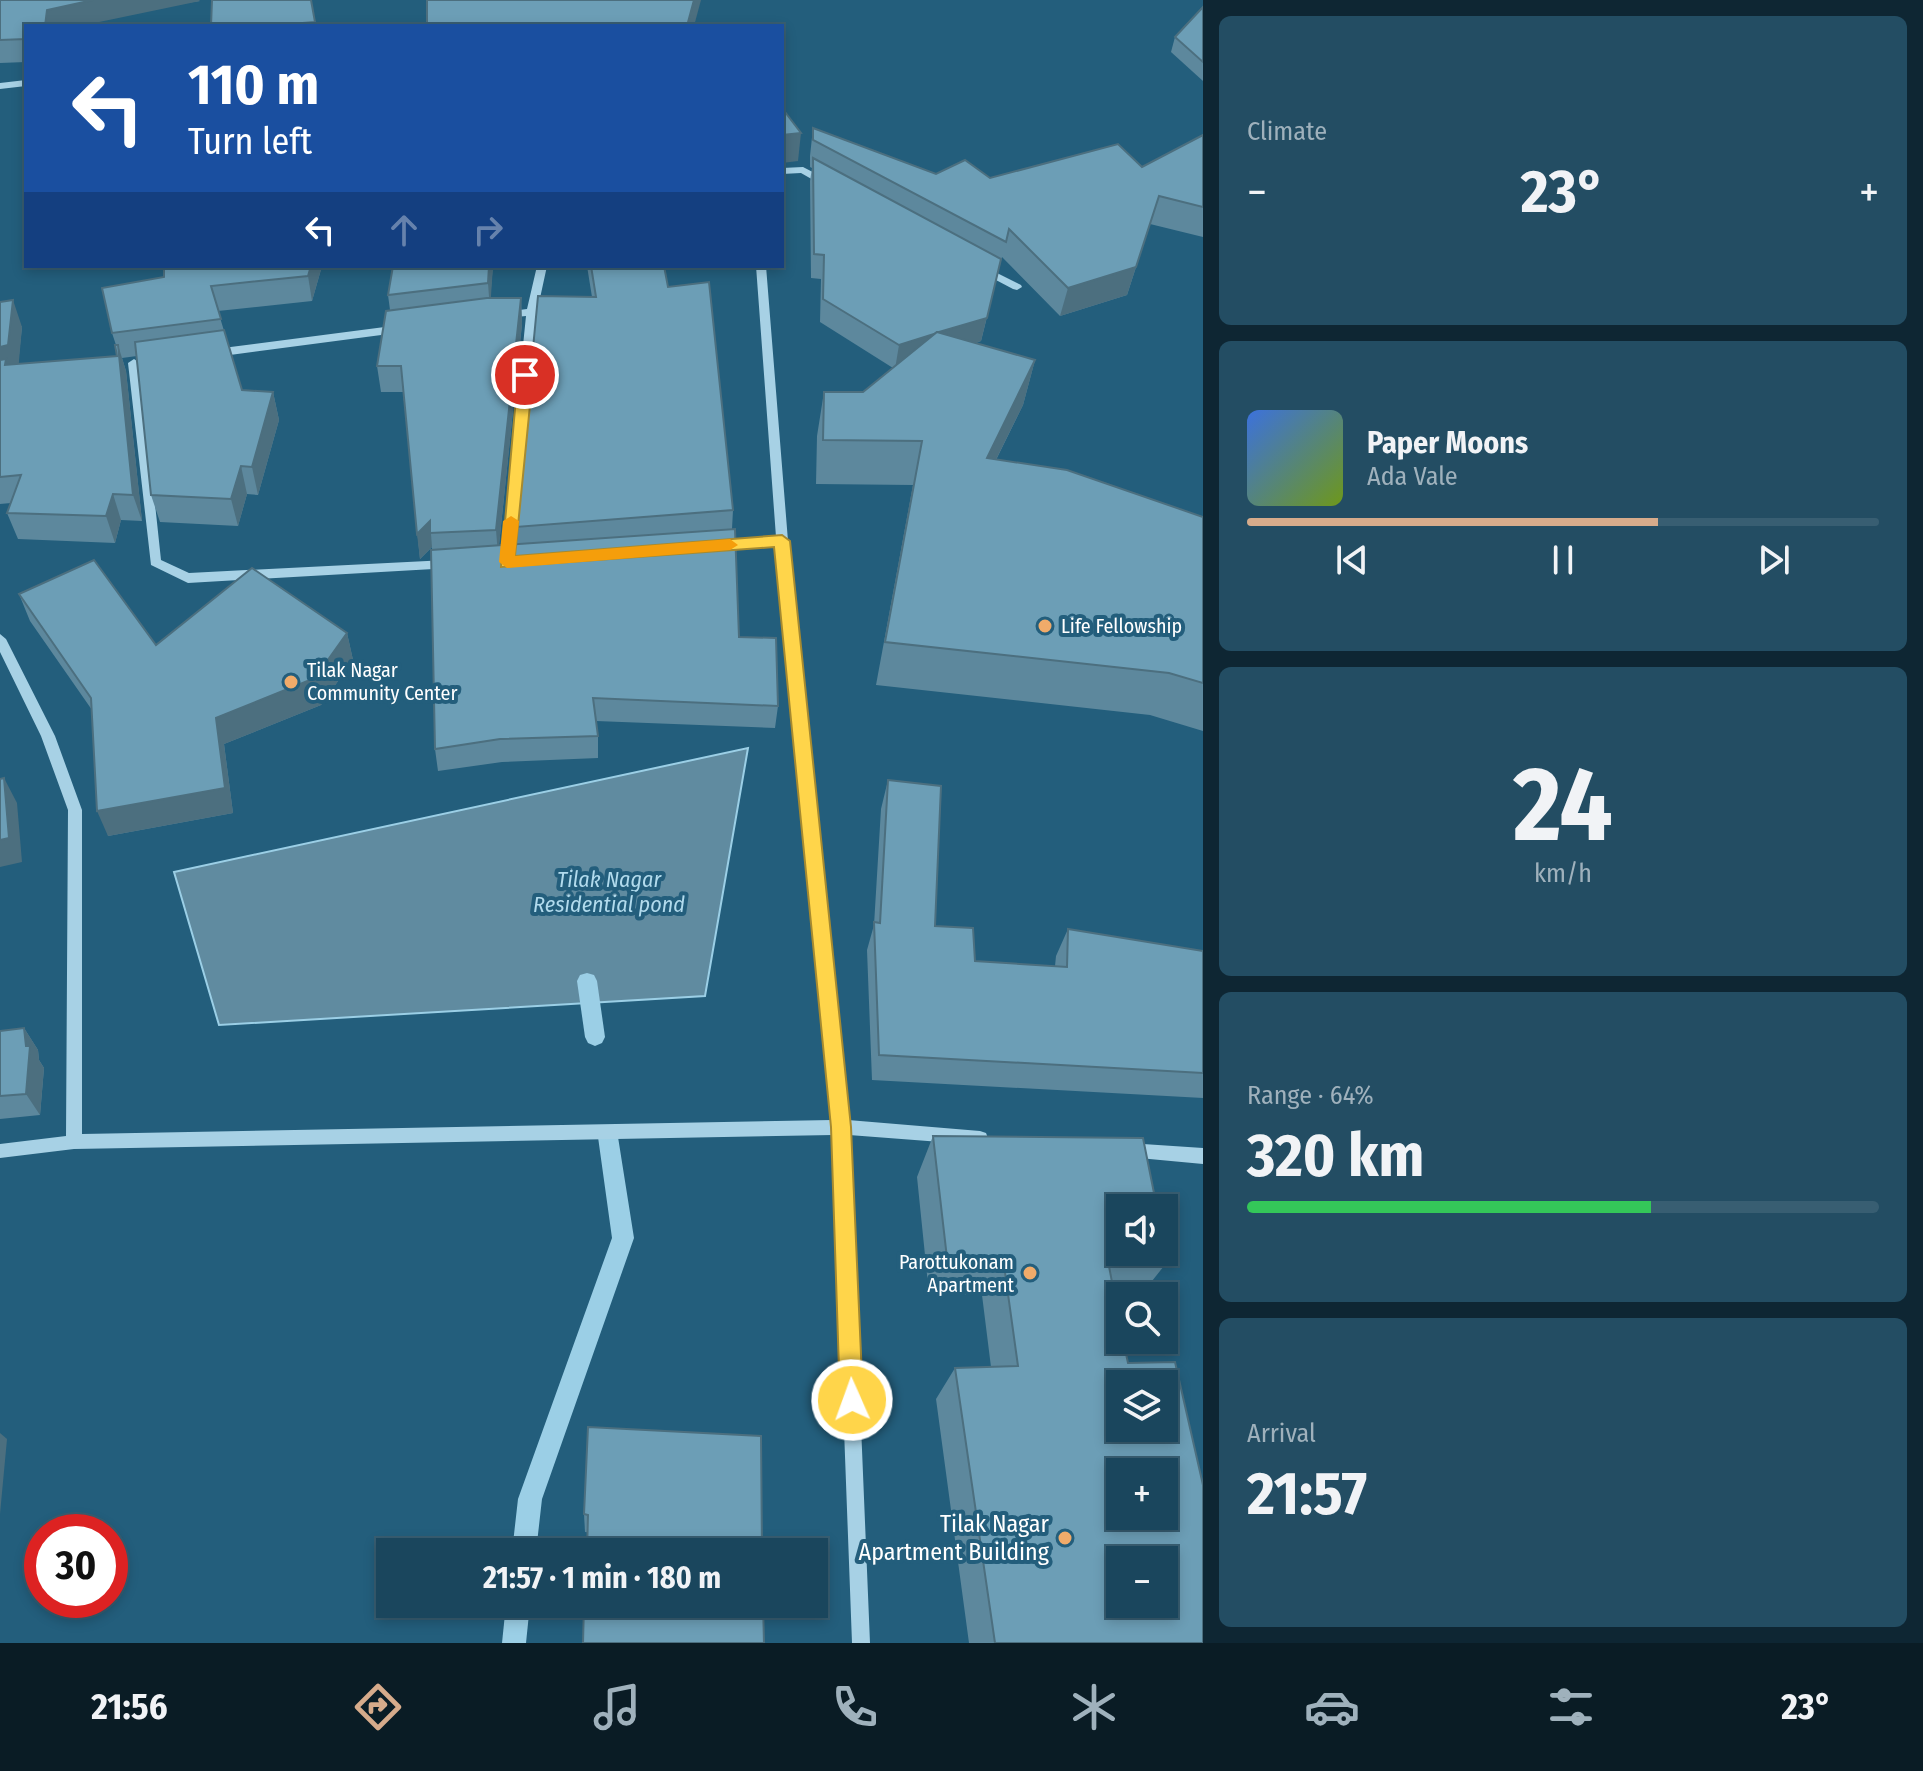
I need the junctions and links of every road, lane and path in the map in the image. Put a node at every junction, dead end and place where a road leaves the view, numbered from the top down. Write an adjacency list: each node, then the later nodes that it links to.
1 (24, 83): 2 (street)
2 (0, 86)
3 (784, 171): 4 (street)
4 (843, 192)
5 (964, 258): 8 (street)
6 (542, 268): 9 (street)
7 (761, 268): 16 (street)
8 (1017, 287)
9 (532, 312): 10 (street); 19 (street)
10 (486, 318)
11 (409, 328): 12 (street)
12 (195, 355)
13 (150, 361): 14 (street)
14 (134, 363): 15 (street); 21 (street)
15 (119, 365)
16 (782, 541): 17 (street); 23 (street)
17 (705, 547)
18 (522, 561): 19 (street)
19 (507, 562): 20 (street)
20 (491, 563)
21 (459, 565)
22 (0, 639): 25 (street)
23 (841, 1127): 24 (street); 25 (street); 29 (street)
24 (998, 1139)
25 (74, 1142): 27 (street)
26 (1109, 1148): 28 (street)
27 (0, 1151)
28 (1203, 1156)
29 (861, 1643)

